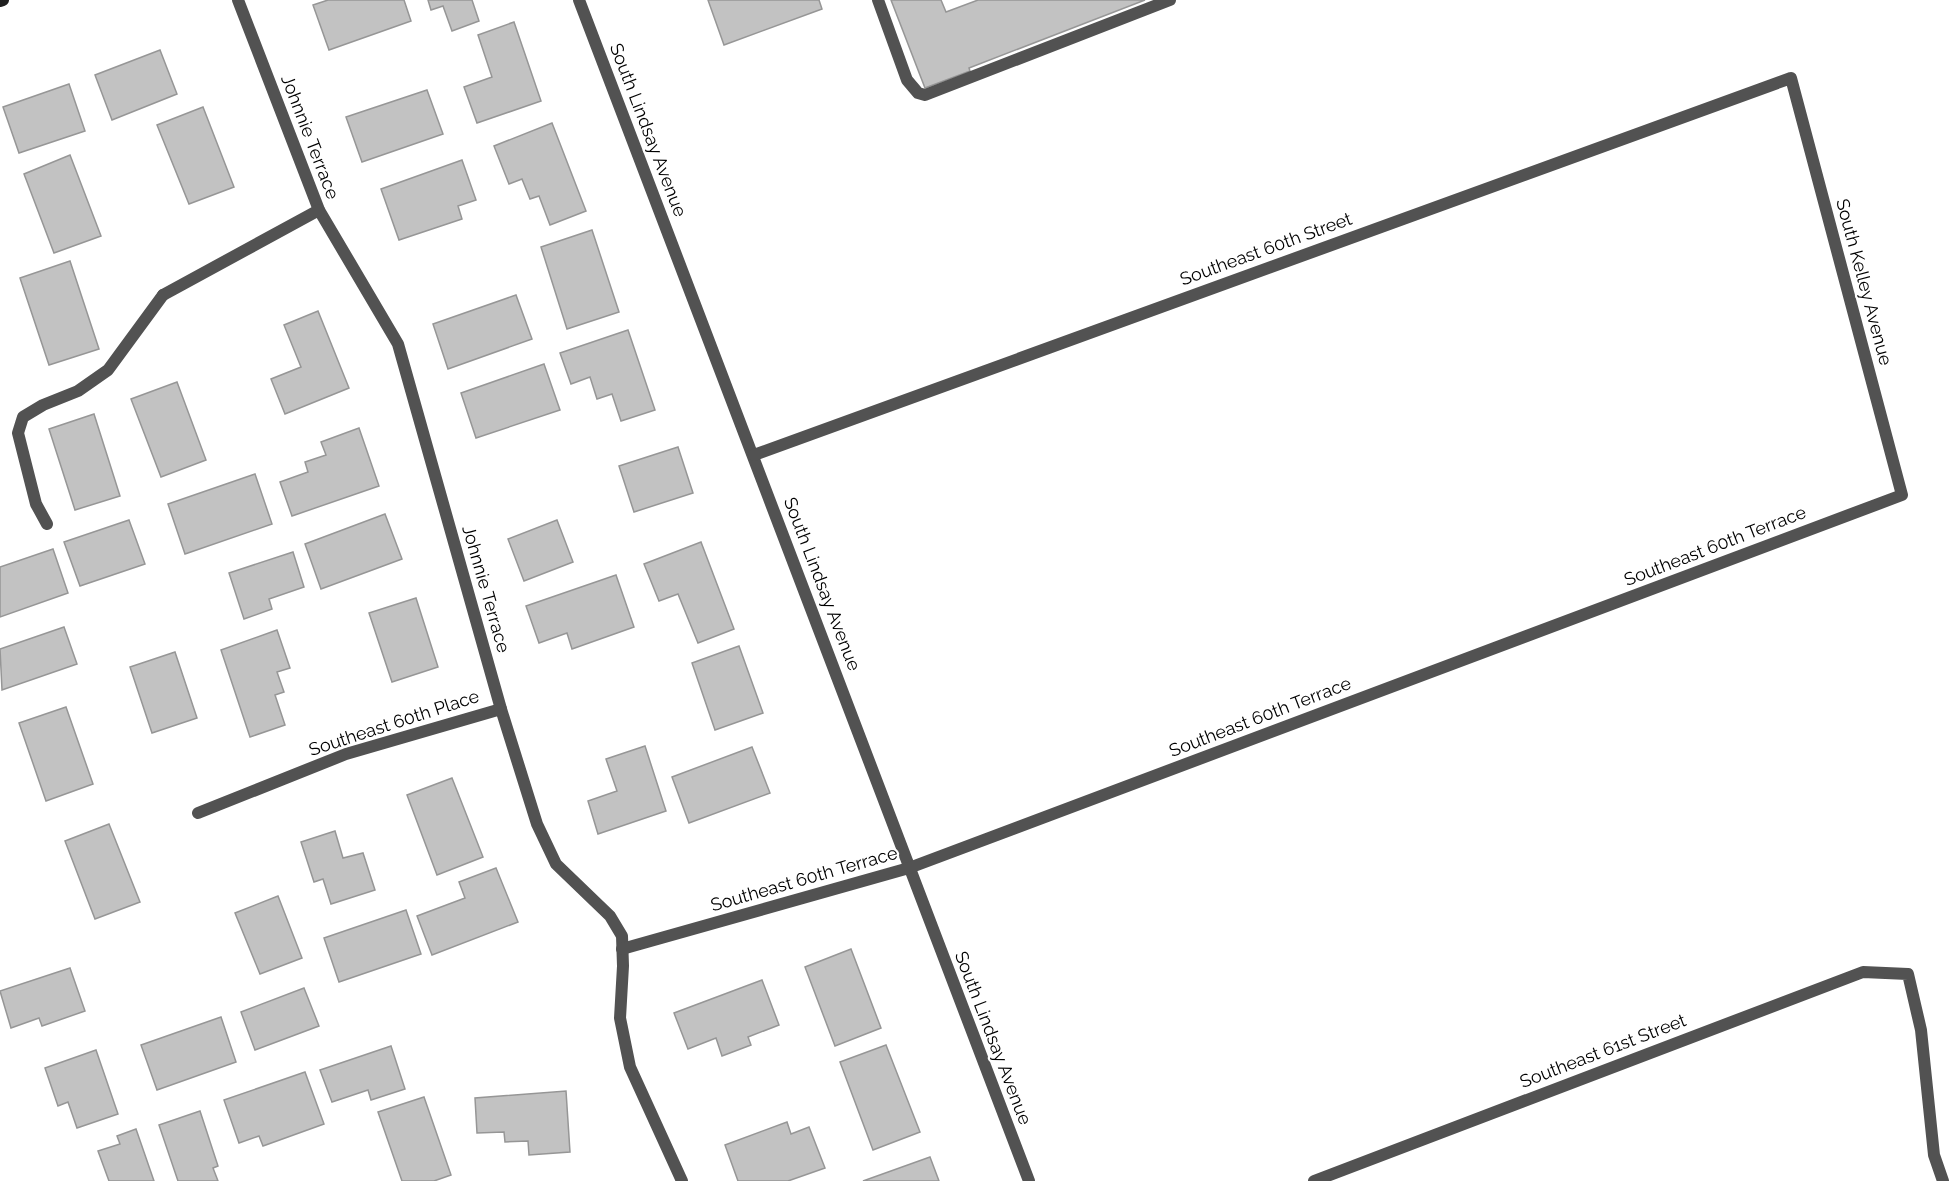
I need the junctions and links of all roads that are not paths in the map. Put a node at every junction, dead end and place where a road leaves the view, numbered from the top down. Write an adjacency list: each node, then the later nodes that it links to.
1 (238, 0): 6 (street, Johnnie Terrace)
2 (579, 0): 7 (street, South Lindsay Avenue)
3 (878, 0): 4 (street)
4 (1170, 0)
5 (1791, 78): 7 (street, Southeast 60th Street); 8 (street, South Kelley Avenue)
6 (318, 210): 9 (street); 10 (street, Johnnie Terrace)
7 (754, 455): 12 (street, South Lindsay Avenue)
8 (1902, 495): 12 (street, Southeast 60th Terrace)
9 (47, 524)
10 (501, 709): 11 (street, Southeast 60th Place); 13 (street, Johnnie Terrace)
11 (198, 813)
12 (909, 868): 13 (street, Southeast 60th Terrace); 15 (street, South Lindsay Avenue)
13 (622, 949): 14 (street, Johnnie Terrace)
14 (682, 1181)
15 (1029, 1181)
16 (1314, 1181): 17 (street, Southeast 61st Street)
17 (1943, 1181)

